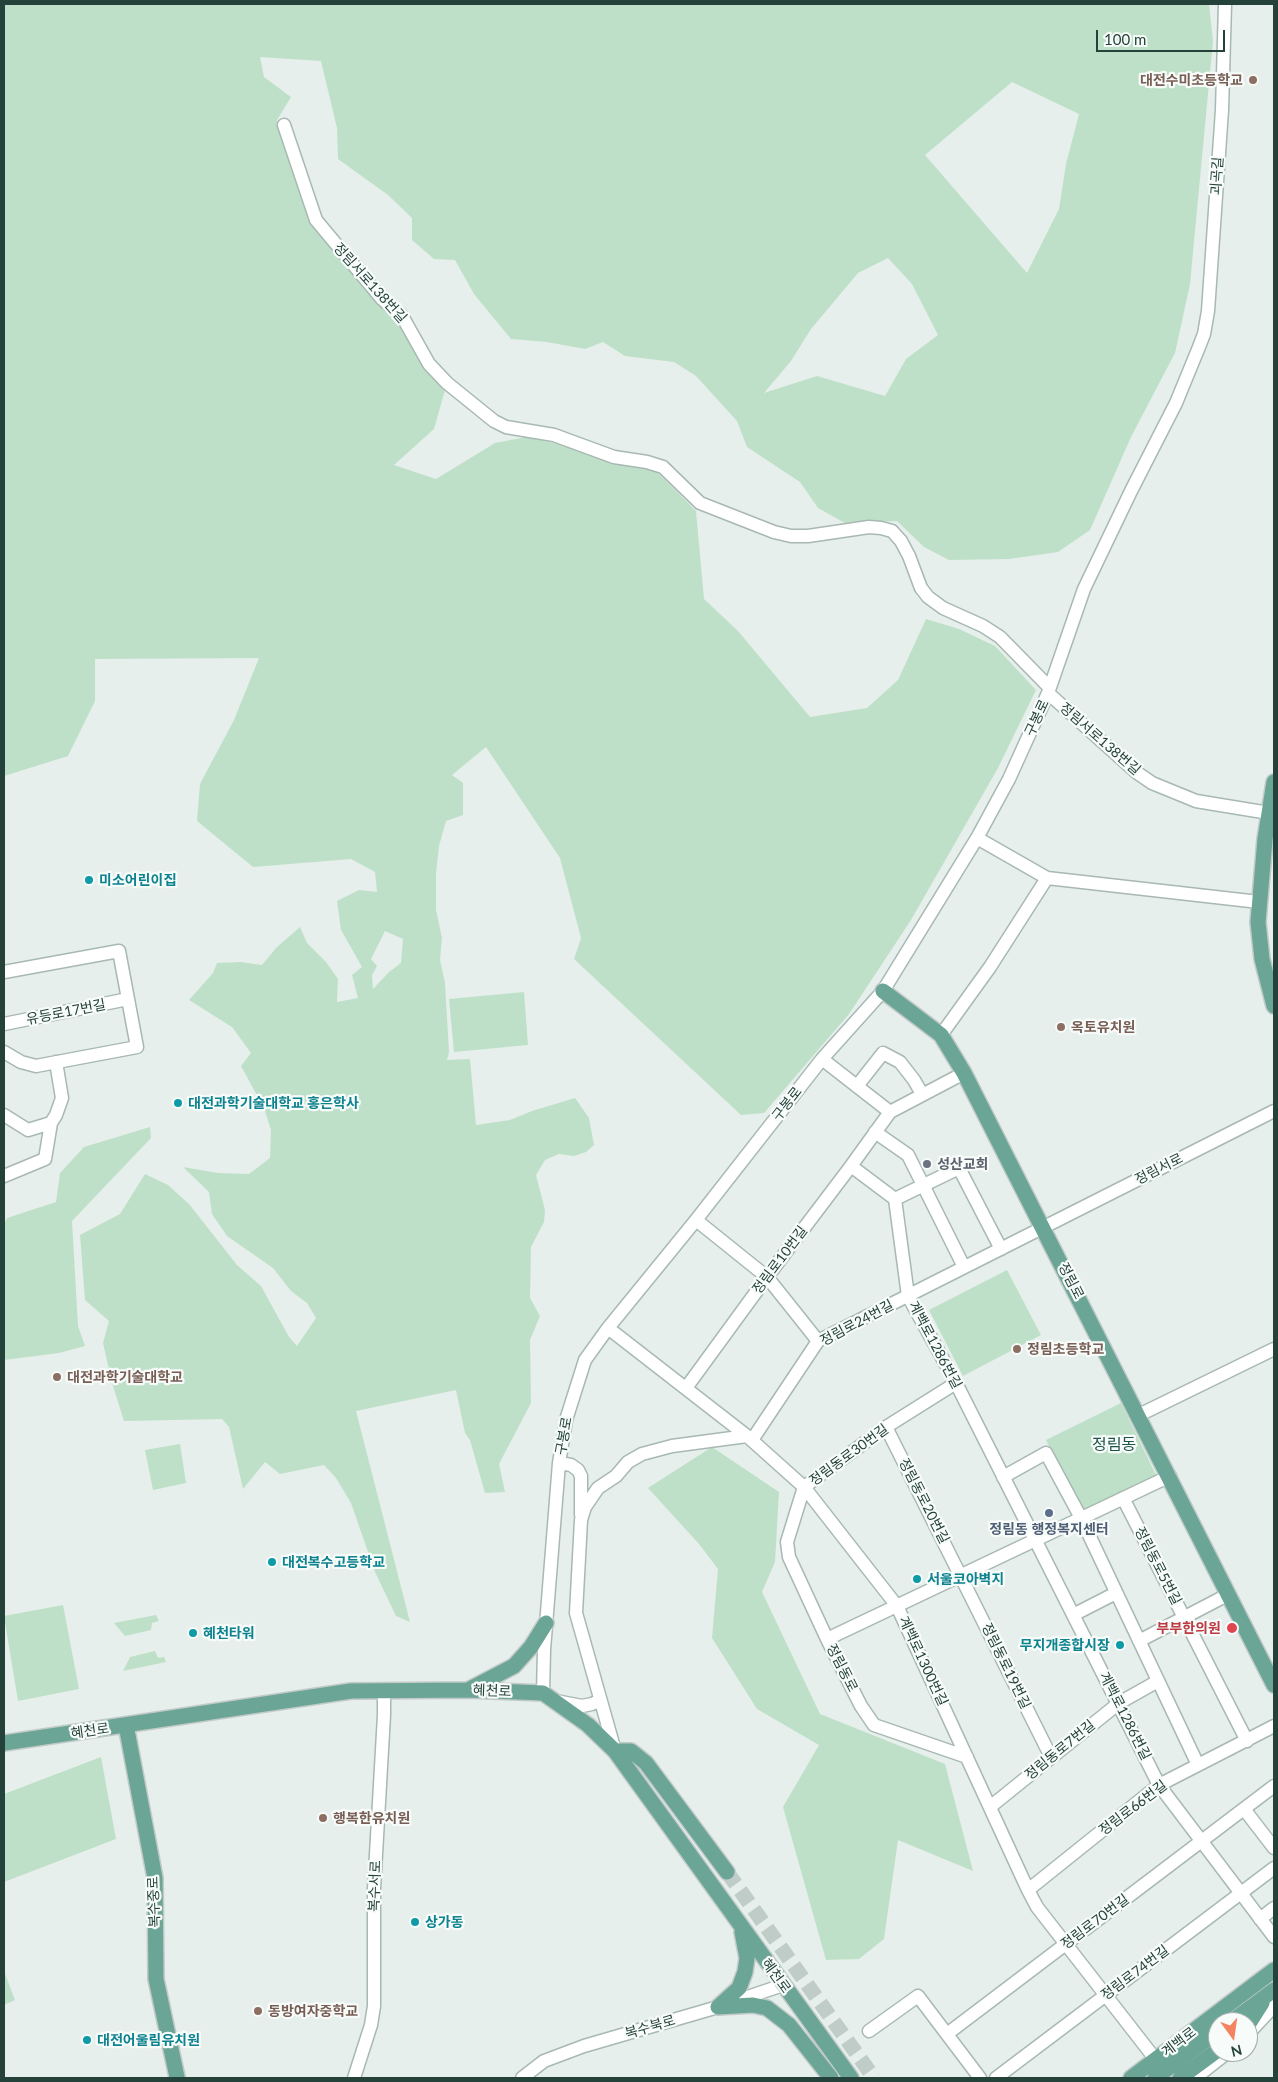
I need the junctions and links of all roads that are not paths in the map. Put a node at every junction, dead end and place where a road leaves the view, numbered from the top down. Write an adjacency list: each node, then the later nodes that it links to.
1 (1225, 4): 3 (street, 괴곡길)
2 (284, 125): 4 (street, 정림서로138번길)
3 (1199, 347): 4 (street, 구봉로)
4 (1048, 690): 6 (street, 정림서로138번길); 7 (street, 구봉로)
5 (1274, 782): 6 (main road)
6 (1269, 813): 9 (main road)
7 (977, 838): 8 (street); 11 (street, 구봉로)
8 (1047, 878): 9 (street); 15 (street)
9 (1259, 902): 13 (main road)
10 (4, 972): 12 (street)
11 (883, 991): 15 (main road, 정림로); 17 (street, 구봉로)
12 (128, 999): 14 (street, 유등로17번길); 18 (street)
13 (1274, 1006)
14 (4, 1024)
15 (941, 1035): 19 (main road, 정림로)
16 (4, 1052): 18 (street)
17 (822, 1060): 20 (street); 31 (street, 구봉로)
18 (56, 1062): 25 (street)
19 (964, 1073): 21 (street, 정림로10번길); 32 (main road, 정림로)
20 (857, 1086): 21 (street); 23 (street)
21 (922, 1094): 23 (street, 정림로10번길)
22 (1274, 1111): 32 (street, 정림서로)
23 (890, 1112): 26 (street, 정림로10번길)
24 (4, 1115): 25 (street)
25 (51, 1123): 28 (street)
26 (875, 1132): 27 (street, 정림로10번길); 29 (street)
27 (852, 1166): 30 (street); 35 (street, 정림로10번길)
28 (4, 1176)
29 (923, 1185): 30 (street); 33 (street); 34 (street)
30 (895, 1199): 36 (street, 계백로1286번길)
31 (696, 1220): 35 (street); 37 (street, 구봉로)
32 (1043, 1227): 33 (street, 정림로24번길); 42 (main road, 정림로)
33 (1002, 1249): 34 (street, 정림로24번길)
34 (964, 1267): 36 (street, 정림로24번길)
35 (767, 1277): 38 (street); 41 (street, 정림로10번길)
36 (908, 1296): 38 (street, 정림로24번길); 40 (street, 계백로1286번길)
37 (608, 1328): 41 (street, 계백로1300번길); 45 (street, 구봉로)
38 (818, 1341): 44 (street, 정림로24번길)
39 (1274, 1349): 42 (street)
40 (956, 1383): 43 (street, 정림동로30번길); 47 (street, 계백로1286번길)
41 (686, 1388): 44 (street, 계백로1300번길)
42 (1139, 1415): 46 (main road, 정림로)
43 (886, 1427): 48 (street, 정림동로30번길); 53 (street, 정림동로20번길)
44 (749, 1438): 48 (street, 계백로1300번길); 51 (street)
45 (559, 1463): 51 (street); 59 (street, 구봉로)
46 (1170, 1476): 49 (street, 정림동로); 55 (main road, 정림로)
47 (1003, 1477): 50 (street); 52 (street, 계백로1286번길)
48 (804, 1487): 56 (street, 계백로1300번길); 60 (street, 정림동로30번길)
49 (1123, 1498): 50 (street, 정림동로); 58 (street, 정림동로5번길)
50 (1081, 1518): 52 (street, 정림동로); 54 (street)
51 (581, 1520): 67 (street)
52 (1036, 1540): 53 (street, 정림동로); 57 (street, 계백로1286번길)
53 (961, 1576): 56 (street, 정림동로); 75 (street, 정림동로19번길)
54 (1116, 1593): 57 (street); 61 (street)
55 (1229, 1594): 58 (street); 63 (main road, 정림로)
56 (897, 1606): 60 (street, 정림동로); 74 (street, 계백로1300번길)
57 (1073, 1615): 68 (street, 계백로1286번길)
58 (1184, 1618): 61 (street); 71 (street, 정림동로5번길)
59 (546, 1623): 65 (main road); 66 (street, 구봉로)
60 (827, 1639): 74 (street, 정림동로)
61 (1139, 1641): 62 (street)
62 (1158, 1681): 68 (street, 정림동로7번길); 76 (street)
63 (1274, 1685)
64 (384, 1690): 65 (main road, 혜천로); 69 (main road, 혜천로); 108 (street, 복수서로)
65 (468, 1690): 66 (main road, 혜천로)
66 (548, 1697): 67 (street); 73 (main road, 혜천로)
67 (600, 1700): 73 (street)
68 (1119, 1703): 75 (street, 정림동로7번길); 77 (street, 계백로1286번길)
69 (126, 1726): 72 (main road, 혜천로); 107 (main road, 복수중로)
70 (1274, 1726): 71 (street, 정림로66번길)
71 (1246, 1741): 76 (street, 정림로66번길)
72 (4, 1744)
73 (615, 1751): 84 (main road); 89 (main road, 혜천로)
74 (967, 1757): 79 (street, 계백로1300번길)
75 (1051, 1757): 79 (street, 정림동로7번길)
76 (1198, 1765): 77 (street, 정림로66번길)
77 (1159, 1785): 81 (street, 계백로1286번길); 85 (street, 정림로66번길)
78 (1274, 1786): 80 (street, 정림로70번길)
79 (990, 1807): 85 (street, 계백로1300번길)
80 (1244, 1809): 81 (street, 정림로70번길); 82 (street)
81 (1202, 1841): 86 (street, 계백로1286번길); 91 (street, 정림로70번길)
82 (1274, 1848)
83 (1274, 1868): 86 (street, 정림로74번길)
84 (726, 1872)
85 (1028, 1890): 91 (street, 계백로1300번길)
86 (1241, 1893): 88 (street, 계백로1286번길); 94 (street, 정림로74번길)
87 (1274, 1908): 88 (street)
88 (1260, 1919): 90 (street, 계백로1286번길)
89 (741, 1926): 93 (main road, 혜천로); 96 (main road)
90 (1274, 1937)
91 (1066, 1943): 94 (street, 계백로1300번길); 102 (street, 정림로70번길)
92 (1274, 1970): 105 (main road, 계백로)
93 (783, 1985): 96 (street, 복수북로); 100 (main road); 111 (main road, 혜천로)
94 (1106, 1996): 105 (street, 계백로1300번길); 113 (street, 정림로74번길)
95 (1272, 1997): 97 (main road); 98 (main road); 99 (street)
96 (718, 2007): 100 (main road); 109 (street, 복수북로)
97 (1247, 2012)
98 (1258, 2013)
99 (1258, 2019)
100 (788, 2025): 110 (main road)
101 (869, 2031): 102 (street)
102 (946, 2034): 112 (street)
103 (1208, 2039): 115 (main road, 계백로)
104 (1208, 2057): 116 (main road)
105 (1156, 2060): 114 (main road, 계백로)
106 (1215, 2062): 117 (street)
107 (177, 2078)
108 (354, 2078)
109 (522, 2078)
110 (831, 2078)
111 (851, 2078)
112 (980, 2078)
113 (996, 2078)
114 (1131, 2078)
115 (1155, 2078)
116 (1180, 2078)
117 (1195, 2078)

